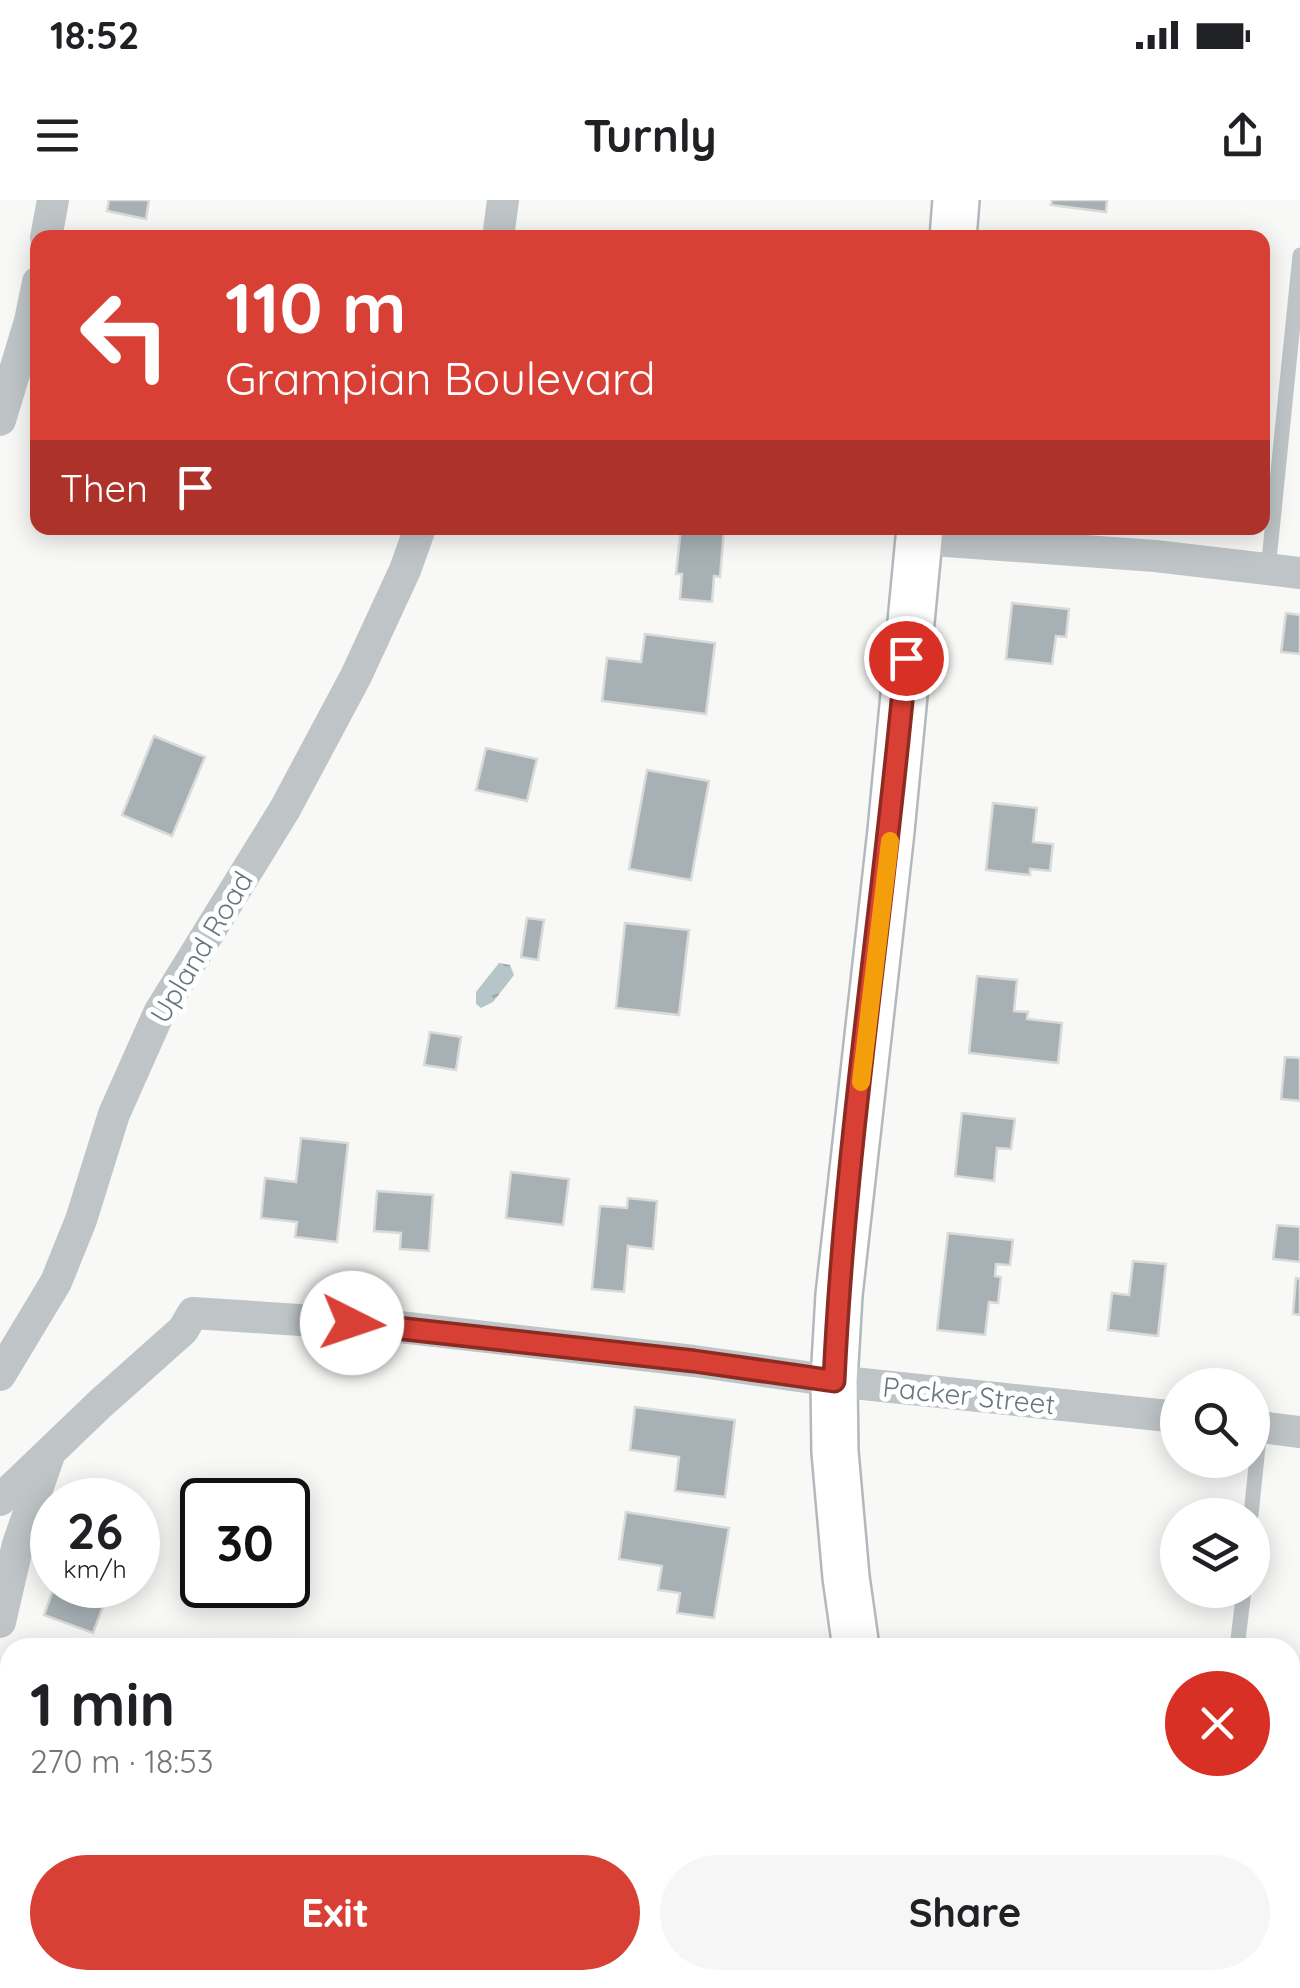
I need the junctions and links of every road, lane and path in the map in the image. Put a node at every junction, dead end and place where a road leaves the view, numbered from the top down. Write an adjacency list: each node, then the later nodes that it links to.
1 (53, 200): 4 (street)
2 (503, 200): 5 (street)
3 (956, 200): 6 (street)
4 (47, 230)
5 (499, 230)
6 (954, 230)
7 (1300, 255): 13 (lane)
8 (30, 322): 9 (street)
9 (0, 420)
10 (418, 535): 14 (street, Upland Road)
11 (919, 535): 15 (street)
12 (940, 535): 13 (street)
13 (1284, 572)
14 (0, 1375)
15 (834, 1381): 16 (street, Packer Street); 19 (street, Packer Street); 23 (street)
16 (1160, 1416)
17 (1270, 1429): 18 (street)
18 (1300, 1432)
19 (51, 1450): 20 (street, Packer Street); 22 (street)
20 (0, 1500)
21 (1242, 1608): 24 (lane)
22 (0, 1622)
23 (855, 1638)
24 (1238, 1638)

